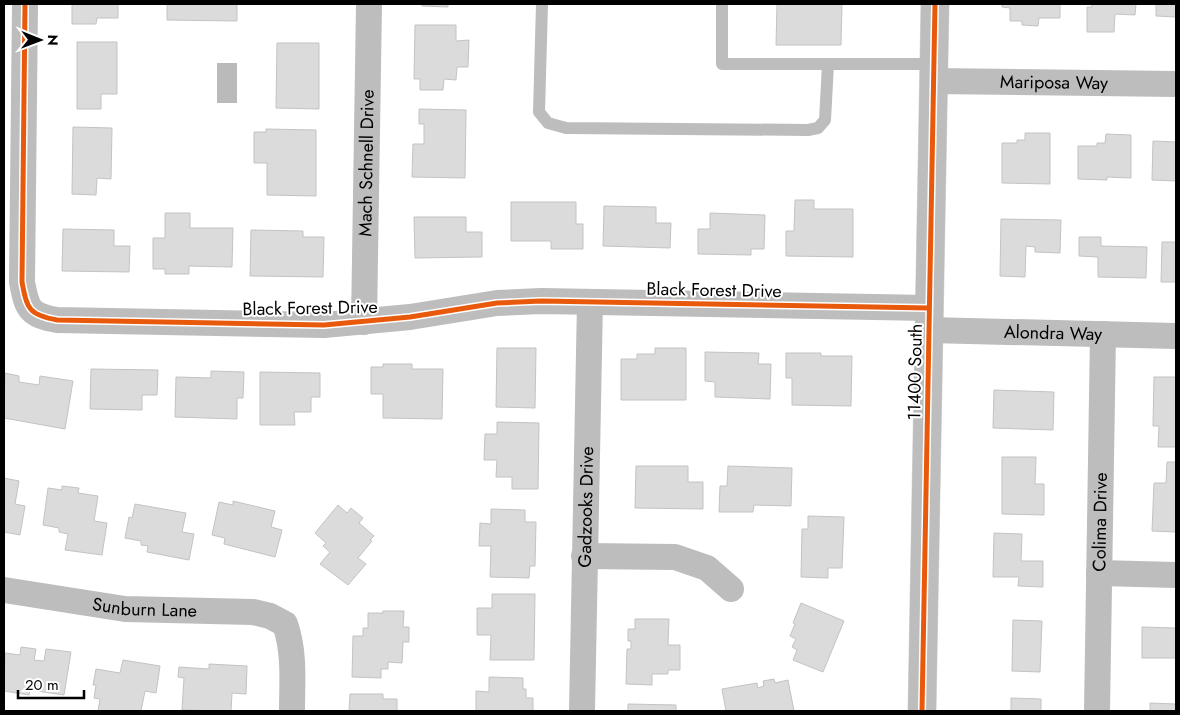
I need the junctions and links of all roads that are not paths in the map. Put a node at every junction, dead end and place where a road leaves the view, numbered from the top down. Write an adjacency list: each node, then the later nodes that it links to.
1 (25, 4): 11 (street, Black Forest Drive)
2 (370, 4): 11 (street, Mach Schnell Drive)
3 (542, 4): 6 (lane)
4 (722, 4): 6 (lane)
5 (935, 4): 7 (main road, 11400 South)
6 (828, 64): 7 (lane)
7 (934, 73): 8 (street, Mariposa Way); 10 (main road, 11400 South)
8 (1176, 84)
9 (590, 302): 10 (street, Black Forest Drive); 11 (street, Black Forest Drive); 14 (street, Gadzooks Drive)
10 (929, 319): 12 (street, Alondra Way); 21 (main road, 11400 South)
11 (364, 322)
12 (1103, 334): 13 (street, Alondra Way); 15 (street, Colima Drive)
13 (1176, 336)
14 (584, 556): 17 (street); 20 (street, Gadzooks Drive)
15 (1099, 573): 16 (street); 22 (street, Colima Drive)
16 (1176, 575)
17 (731, 589)
18 (4, 590): 19 (street, Sunburn Lane)
19 (292, 711)
20 (582, 711)
21 (922, 711)
22 (1097, 711)

